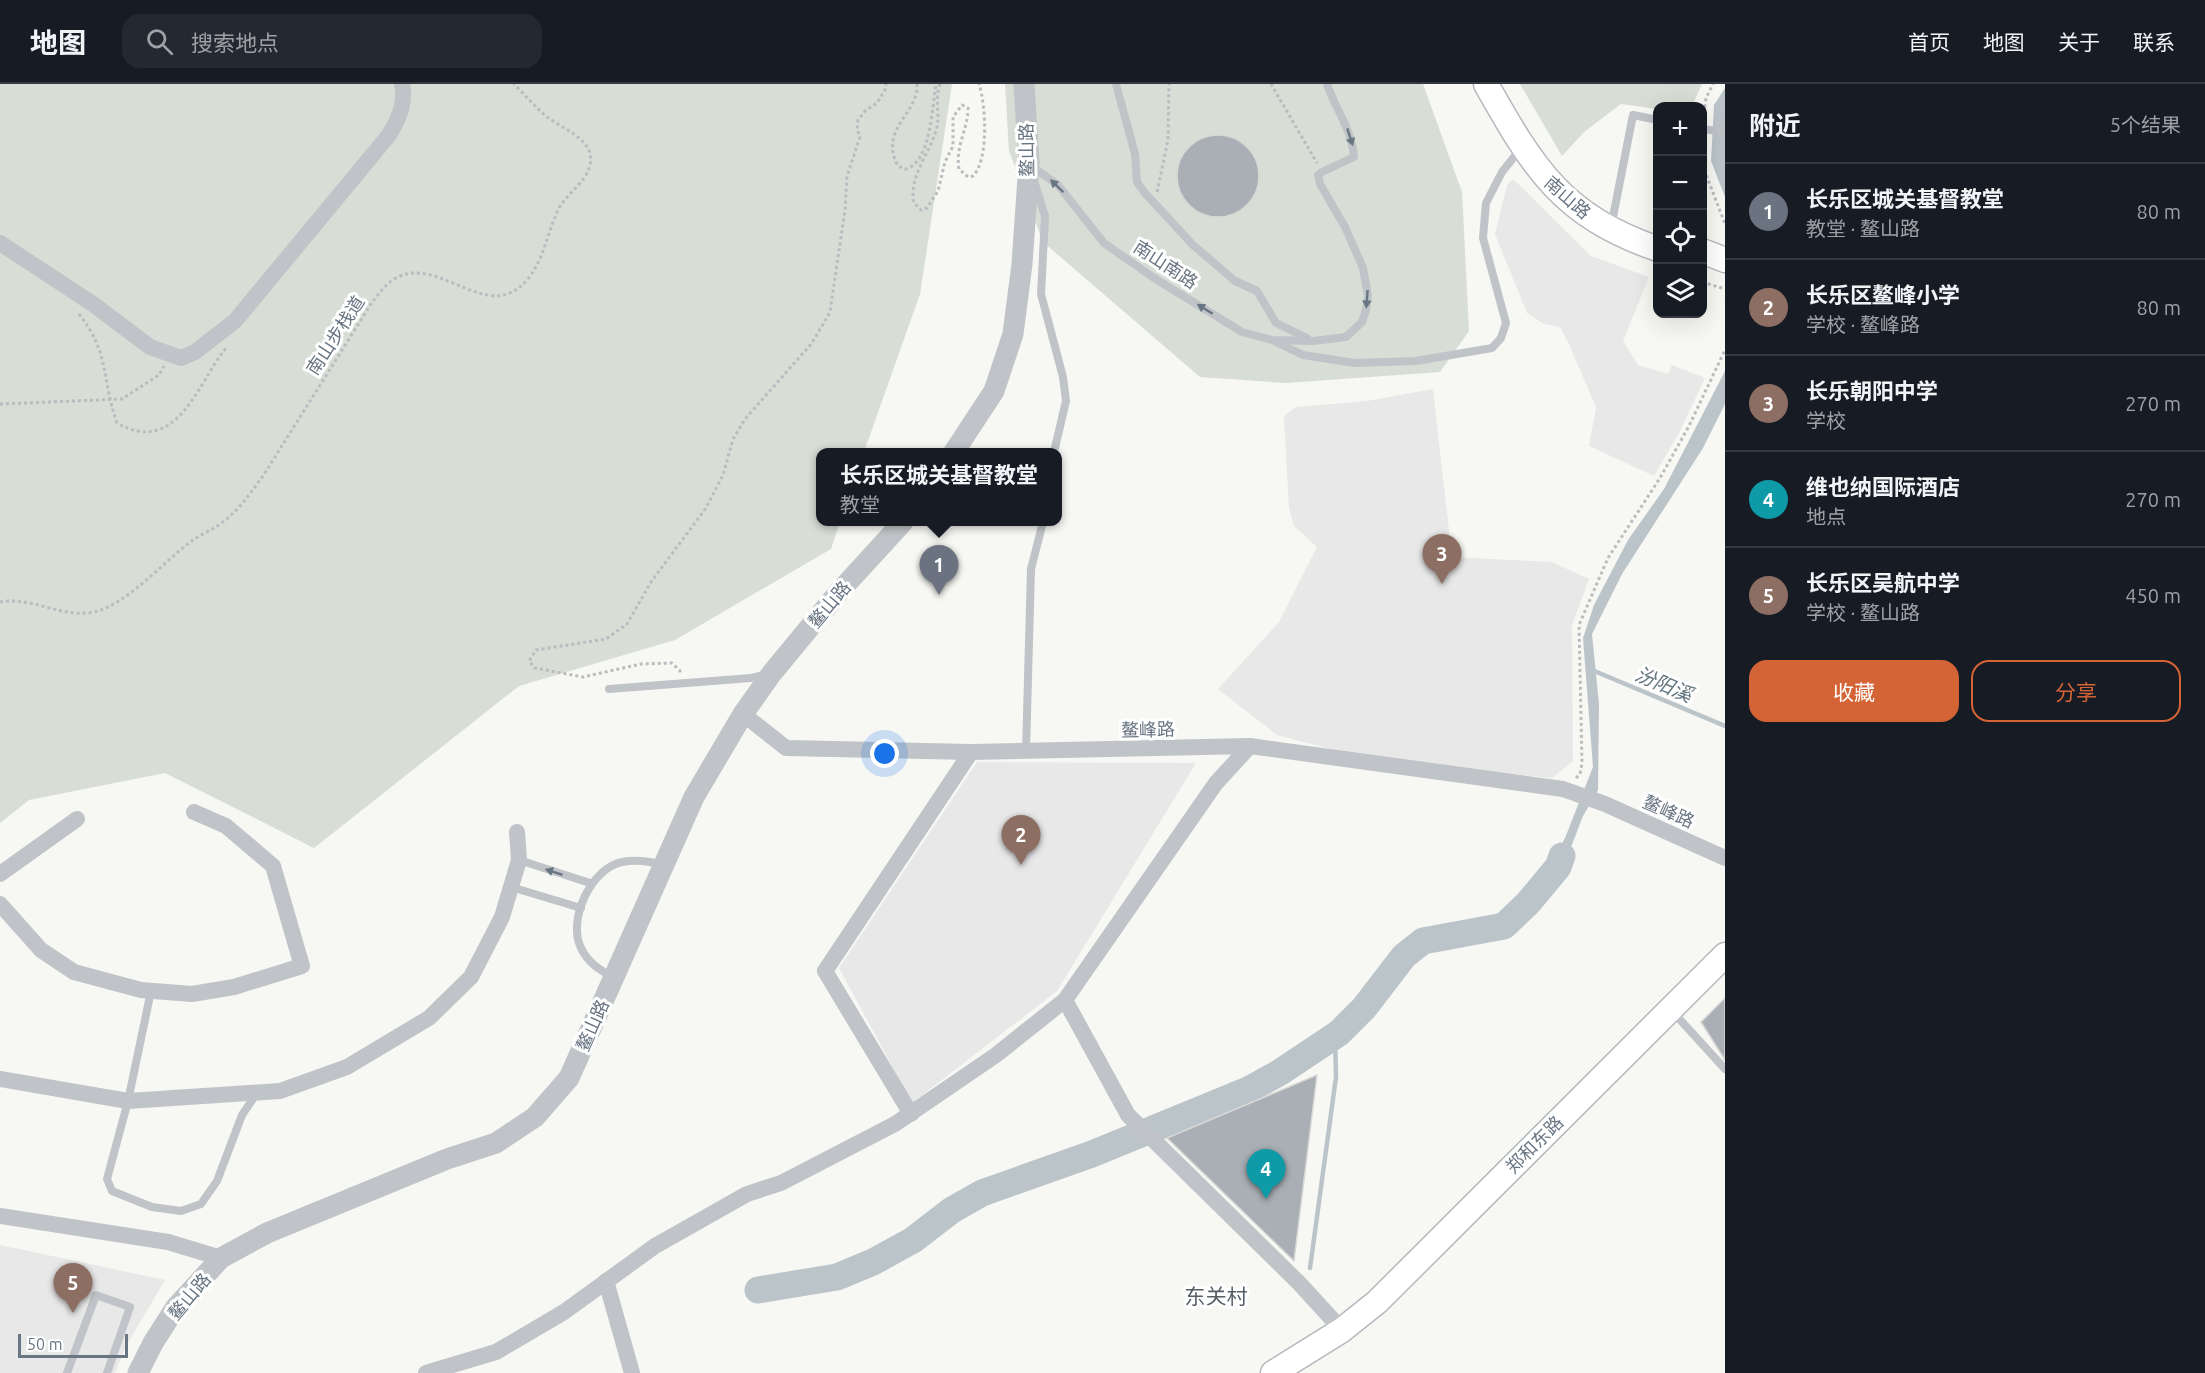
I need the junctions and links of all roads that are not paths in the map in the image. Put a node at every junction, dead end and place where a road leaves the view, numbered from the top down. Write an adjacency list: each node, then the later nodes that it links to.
1 (402, 84): 14 (street)
2 (1023, 84): 11 (street, 鳌山路)
3 (1116, 84): 21 (lane, 南山南路)
4 (1327, 84): 21 (lane, 南山南路, one-way to 21)
5 (1486, 84): 10 (main road, 南山路)
6 (1501, 84): 12 (main road, 南山路)
7 (1653, 119): 12 (lane)
8 (1707, 128): 9 (lane)
9 (1725, 132)
10 (1522, 147): 15 (main road, 南山路); 20 (lane)
11 (1029, 163): 20 (lane, 南山南路, one-way to 11); 22 (street, 鳌山路); 23 (lane)
12 (1613, 217): 13 (main road, 南山路)
13 (1653, 233)
14 (0, 243)
15 (1653, 247)
16 (1707, 253): 17 (main road)
17 (1725, 260)
18 (1707, 267): 19 (main road)
19 (1725, 273)
20 (1272, 340): 21 (lane, 南山南路)
21 (1313, 341)
22 (957, 448)
23 (1055, 448)
24 (899, 526): 26 (street, 鳌山路)
25 (1042, 526): 30 (lane)
26 (772, 673): 27 (lane); 28 (street, 鳌山路)
27 (609, 689)
28 (743, 714): 31 (street, 鳌峰路); 37 (street, 鳌山路)
29 (1250, 746): 30 (street, 鳌峰路); 35 (street, 鳌峰路); 46 (street)
30 (1026, 751): 31 (street, 鳌峰路)
31 (971, 752): 52 (street)
32 (194, 812): 45 (street)
33 (77, 819): 38 (street)
34 (517, 832): 36 (street)
35 (1725, 858)
36 (519, 860): 39 (lane, one-way to 36); 40 (street)
37 (664, 864): 39 (lane); 44 (street, 鳌山路)
38 (0, 874)
39 (590, 883): 42 (lane)
40 (511, 887): 42 (lane); 50 (street)
41 (0, 904): 45 (street)
42 (581, 908): 44 (lane)
43 (1725, 955): 47 (main road, 郑和东路)
44 (614, 978): 54 (street, 鳌山路)
45 (151, 991): 51 (lane)
46 (1065, 1000): 52 (street); 56 (street)
47 (1669, 1008): 48 (lane); 56 (main road, 郑和东路)
48 (1725, 1069)
49 (0, 1079): 51 (street)
50 (257, 1093): 51 (street); 51 (lane)
51 (128, 1101)
52 (911, 1114): 55 (street)
53 (0, 1216): 54 (street)
54 (222, 1258): 59 (street, 鳌山路)
55 (606, 1281): 60 (street); 61 (street)
56 (1342, 1330): 62 (main road, 郑和东路)
57 (68, 1373): 58 (lane)
58 (107, 1373)
59 (138, 1373)
60 (426, 1373)
61 (632, 1373)
62 (1273, 1373)

